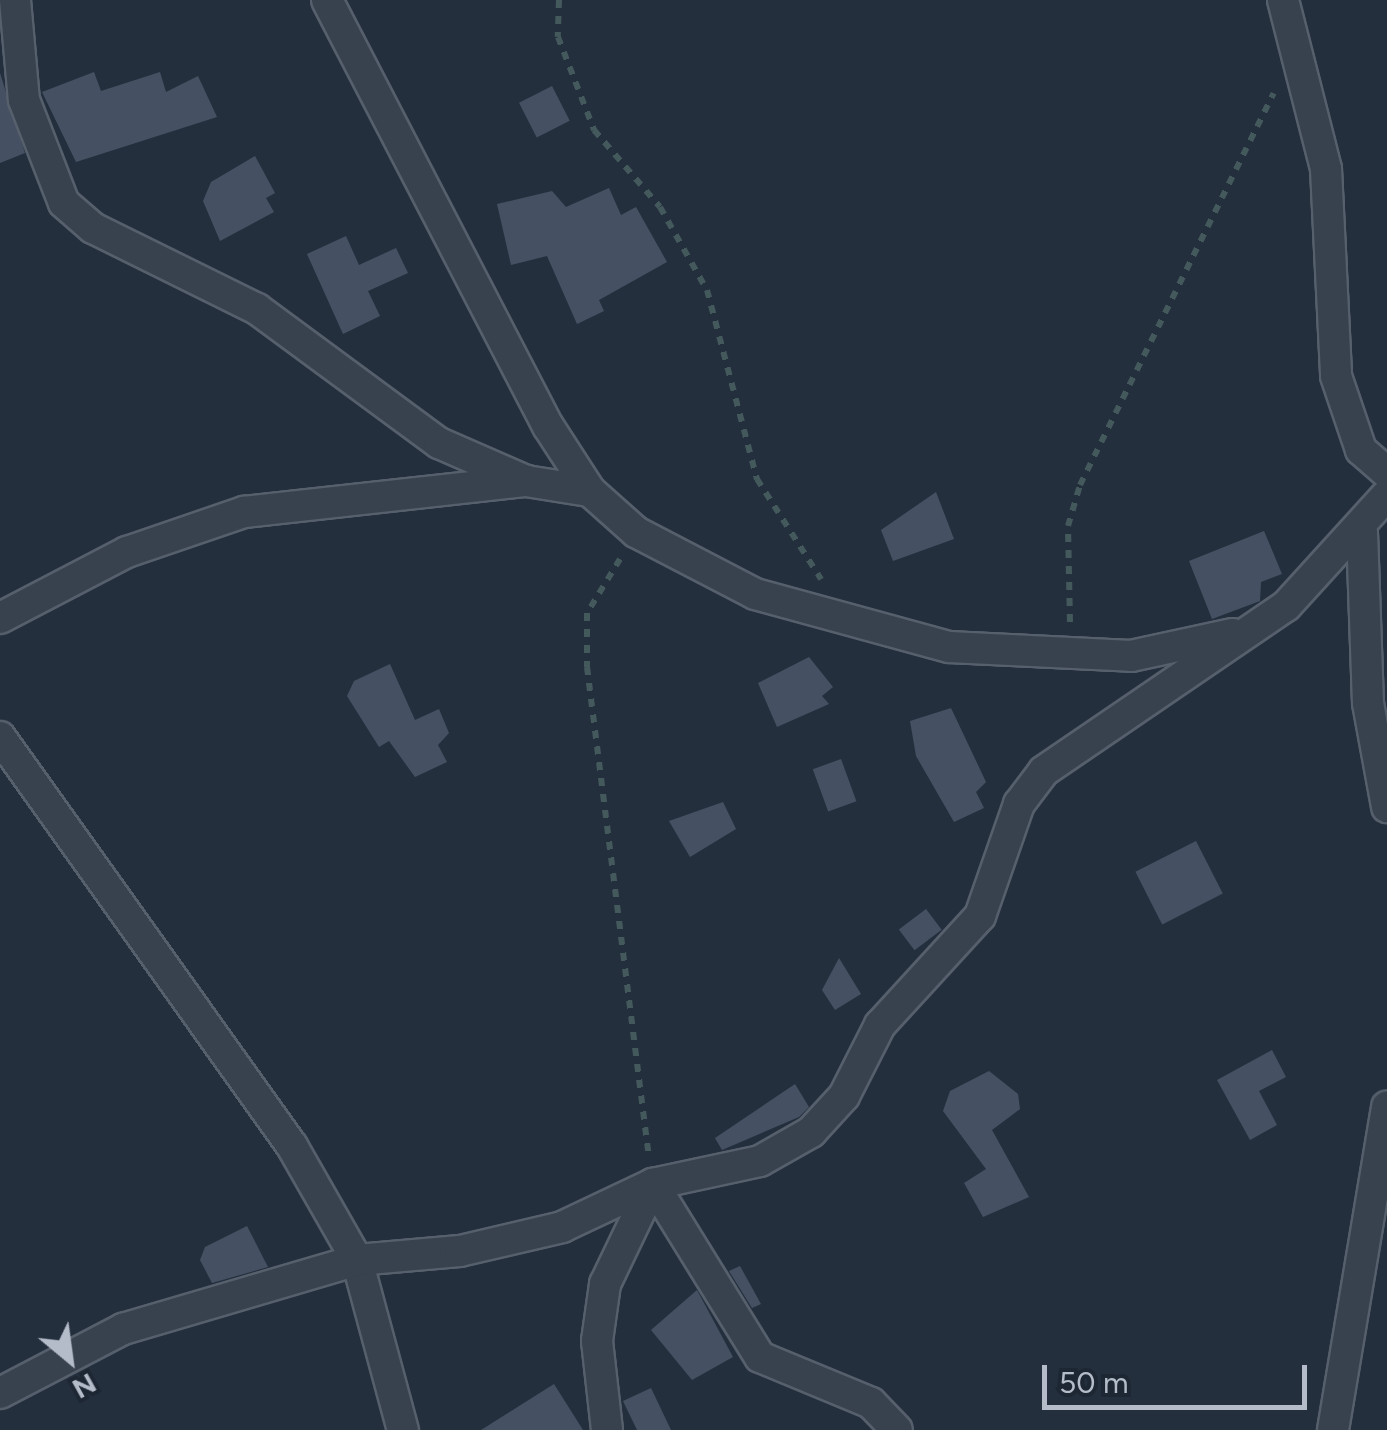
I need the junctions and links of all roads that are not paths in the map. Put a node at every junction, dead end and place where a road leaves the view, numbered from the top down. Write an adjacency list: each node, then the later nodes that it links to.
1 (14, 0): 5 (street)
2 (327, 0): 6 (street)
3 (1283, 0): 4 (street)
4 (1387, 474)
5 (526, 480): 6 (street); 9 (street)
6 (590, 492): 10 (street)
7 (1387, 495): 8 (street)
8 (1362, 532): 10 (street); 12 (street)
9 (0, 618)
10 (1258, 627): 14 (street)
11 (0, 738): 15 (street)
12 (1387, 807)
13 (1387, 1106): 20 (street)
14 (653, 1184): 15 (street); 18 (street); 19 (street)
15 (357, 1260): 16 (street); 17 (street)
16 (0, 1393)
17 (403, 1430)
18 (607, 1430)
19 (898, 1430)
20 (1333, 1430)

